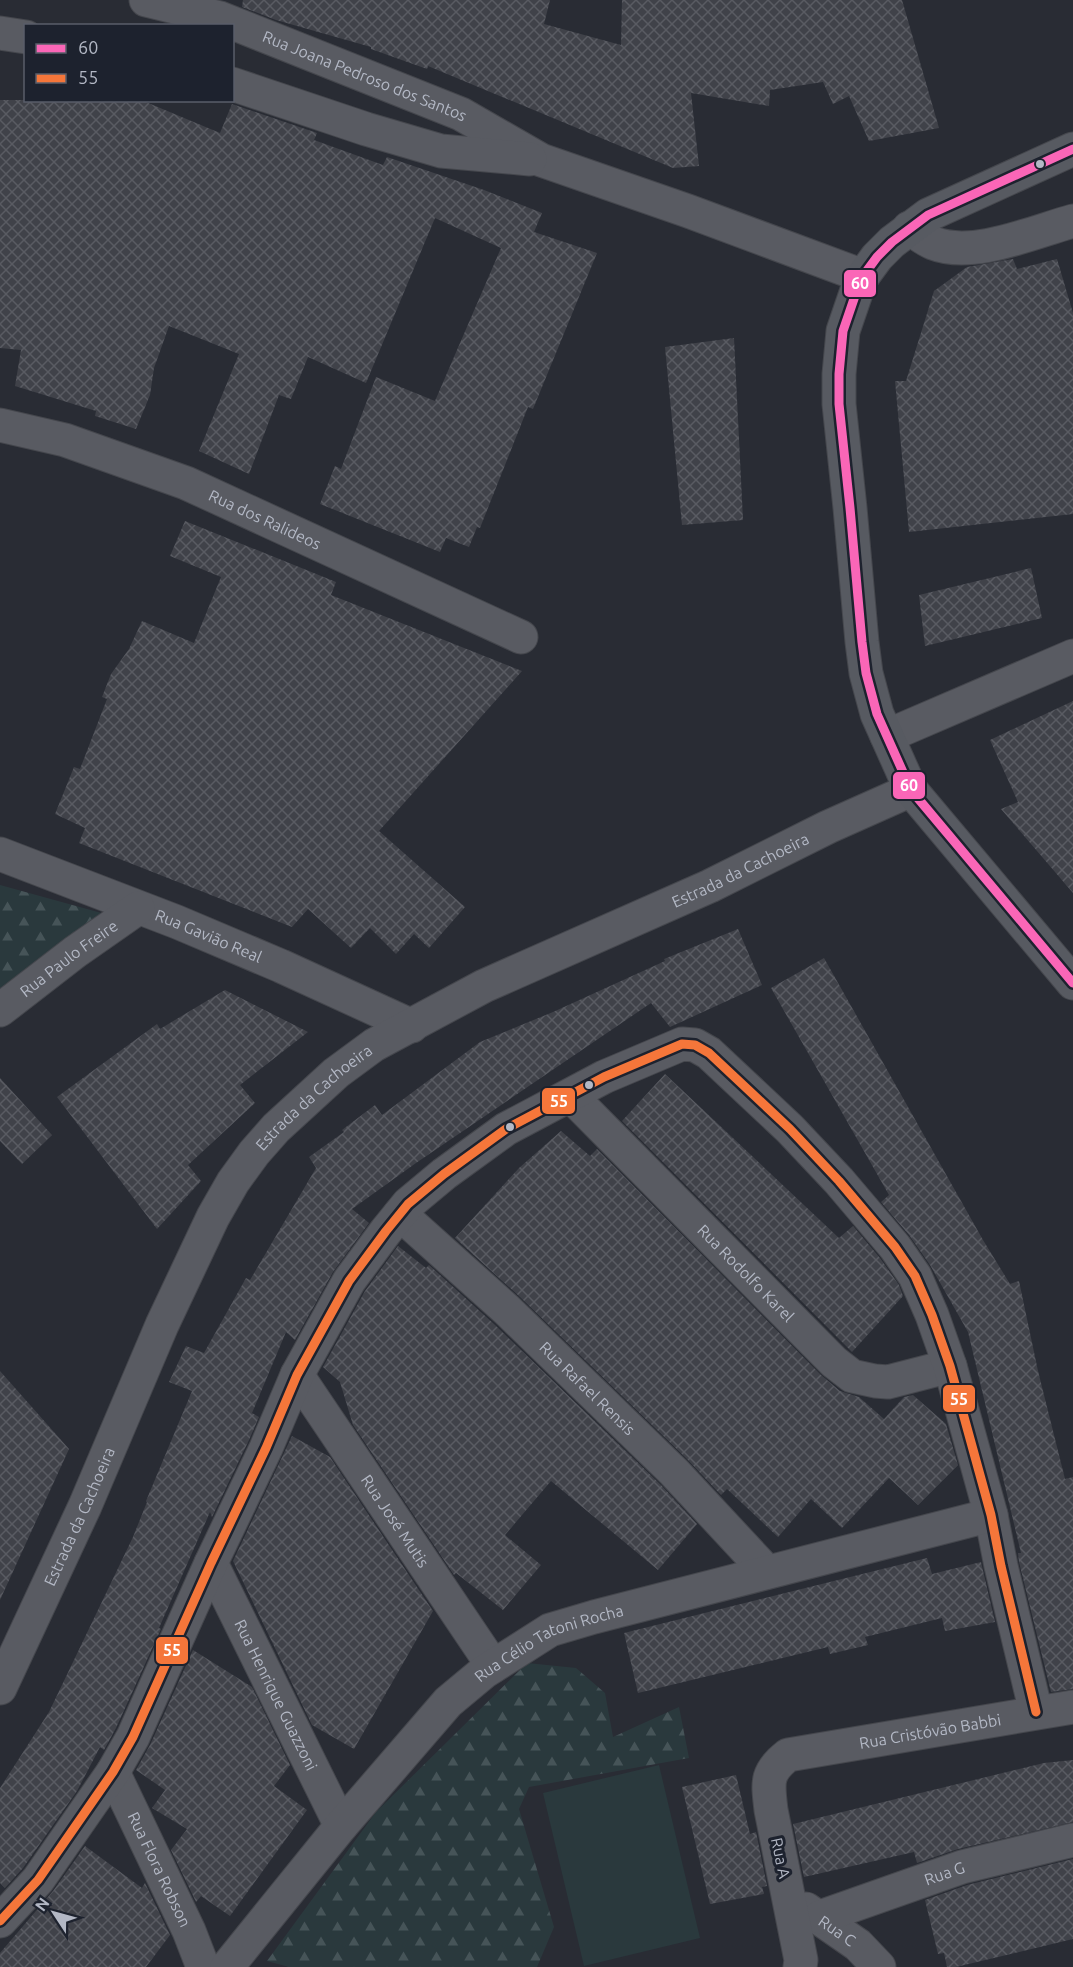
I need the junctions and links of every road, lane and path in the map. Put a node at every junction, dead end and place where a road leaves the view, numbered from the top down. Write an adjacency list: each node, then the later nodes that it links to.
1 (146, 0): 6 (street, Rua Joana Pedroso dos Santos)
2 (0, 33): 3 (street)
3 (24, 37)
4 (234, 85): 6 (street, Rua Joana Pedroso dos Santos)
5 (1073, 149): 8 (main road)
6 (541, 160): 9 (street, Rua Joana Pedroso dos Santos)
7 (1073, 221): 8 (street)
8 (909, 228): 9 (main road)
9 (863, 276): 13 (main road)
10 (0, 425): 11 (street, Rua dos Ralideos)
11 (521, 637)
12 (1073, 656): 13 (street)
13 (887, 736): 14 (main road)
14 (911, 790): 17 (main road); 19 (street, Estrada da Cachoeira)
15 (0, 855): 16 (street, Rua Gavião Real)
16 (138, 908): 18 (street, Rua Paulo Freire); 19 (street, Rua Gavião Real)
17 (1073, 983)
18 (0, 1010)
19 (412, 1026): 28 (street, Estrada da Cachoeira)
20 (571, 1096): 21 (street); 22 (street, Rua Rodolfo Karel); 22 (street)
21 (400, 1214): 23 (street); 26 (street, Rua Rafael Rensis)
22 (950, 1366): 24 (street)
23 (297, 1375): 25 (street); 27 (street, Rua José Mutis)
24 (991, 1515): 26 (street, Rua Célio Tatoni Rocha); 30 (street)
25 (211, 1563): 32 (street); 33 (street, Rua Henrique Guazzoni)
26 (767, 1572): 27 (street, Rua Célio Tatoni Rocha)
27 (493, 1666): 33 (street, Rua Célio Tatoni Rocha)
28 (0, 1688)
29 (1073, 1707): 30 (street, Rua Cristóvão Babbi)
30 (1036, 1712): 31 (street, Rua Cristóvão Babbi)
31 (788, 1755): 35 (street, Rua A)
32 (113, 1772): 37 (street); 38 (street, Rua Flora Robson)
33 (341, 1826): 39 (street, Rua Célio Tatoni Rocha)
34 (1073, 1840): 36 (street, Rua G)
35 (789, 1900): 36 (street, Rua C); 40 (street, Rua A)
36 (820, 1917): 41 (street, Rua C)
37 (0, 1921)
38 (203, 1967)
39 (227, 1967)
40 (800, 1967)
41 (879, 1967)

